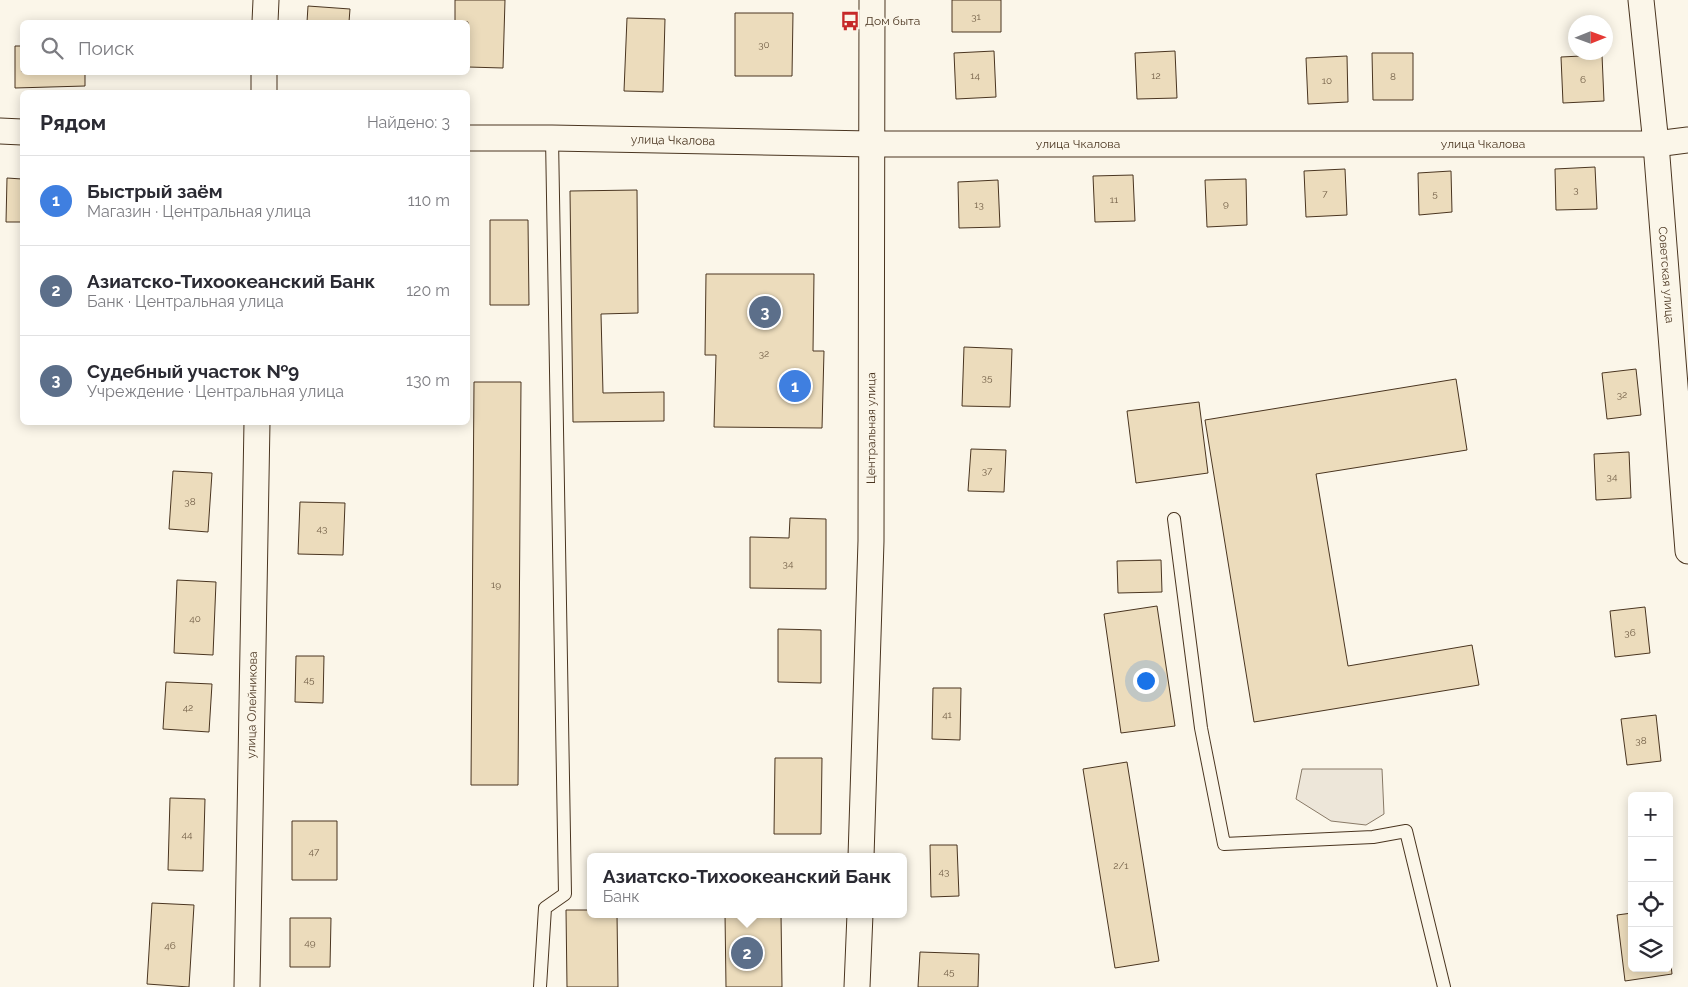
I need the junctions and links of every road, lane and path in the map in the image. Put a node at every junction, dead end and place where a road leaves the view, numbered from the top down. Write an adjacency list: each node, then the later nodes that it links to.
1 (266, 0): 4 (street)
2 (872, 0): 12 (street, Центральная улица)
3 (1641, 0): 13 (street, Советская улица)
4 (265, 20)
5 (264, 75): 6 (street)
6 (264, 90)
7 (0, 131): 8 (street)
8 (20, 132)
9 (470, 138): 10 (street, улица Чкалова)
10 (552, 138): 12 (street, улица Чкалова); 20 (lane)
11 (1688, 140): 13 (street, улица Чкалова)
12 (872, 144): 13 (street, улица Чкалова); 17 (street, Центральная улица)
13 (1656, 144): 16 (street, Советская улица)
14 (257, 425): 19 (street, улица Олейникова)
15 (1174, 520): 22 (lane)
16 (1688, 551)
17 (862, 853)
18 (860, 918): 21 (street)
19 (247, 987)
20 (540, 987)
21 (857, 987)
22 (1444, 987)

